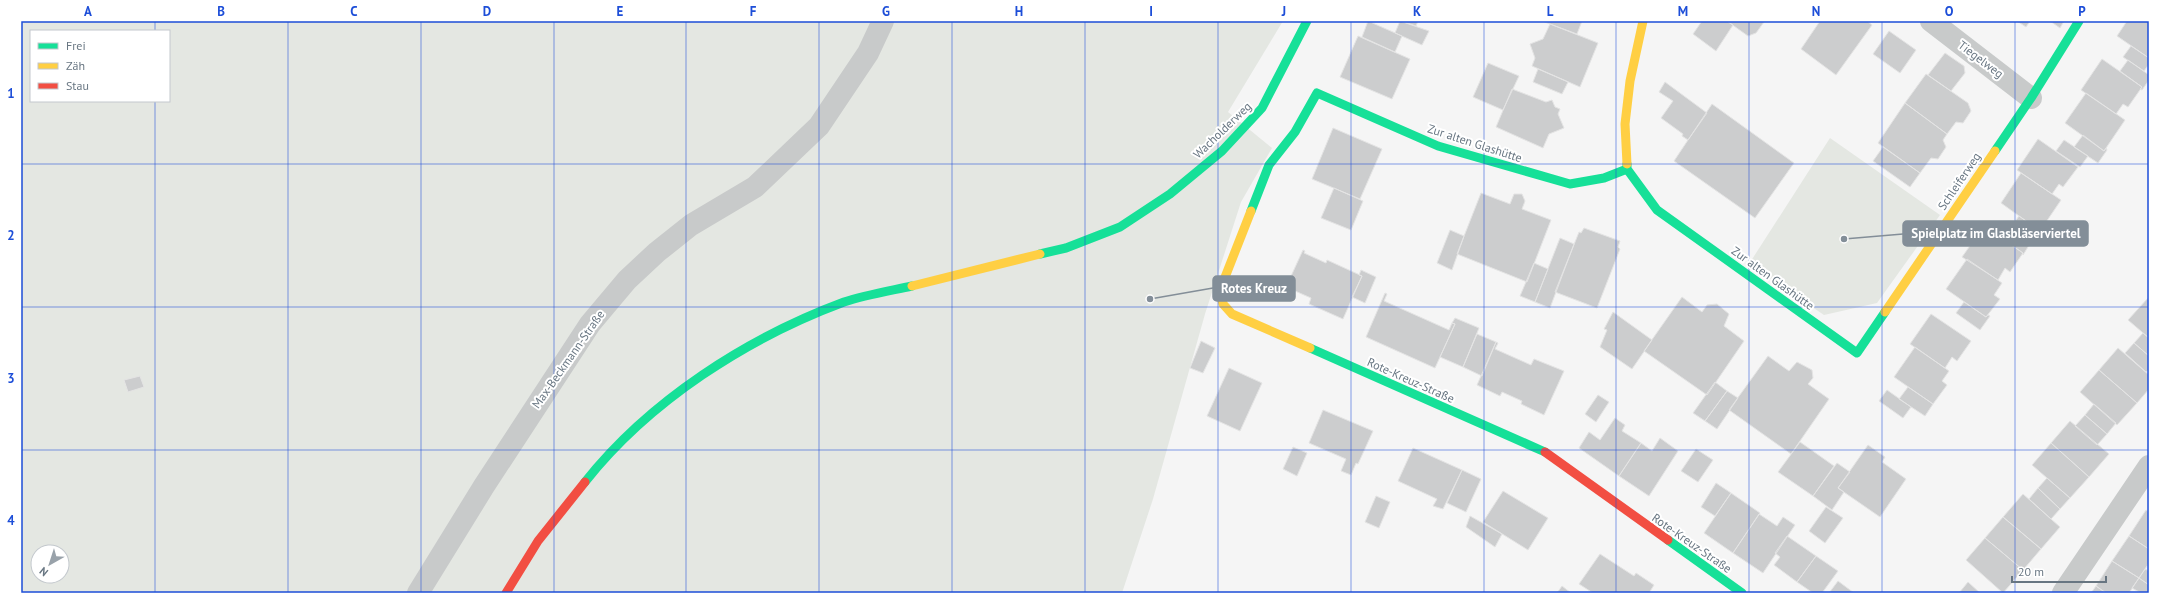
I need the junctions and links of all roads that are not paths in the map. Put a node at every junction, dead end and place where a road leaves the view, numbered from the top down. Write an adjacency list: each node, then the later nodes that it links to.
1 (883, 21): 11 (street, Max-Beckmann-Straße)
2 (1307, 21): 12 (street, Wacholderweg)
3 (1643, 21): 8 (street)
4 (1930, 21): 6 (street, Tiegelweg)
5 (2079, 21): 6 (street, Schleiferweg)
6 (2030, 98): 9 (street, Schleiferweg)
7 (1295, 132): 8 (street, Zur alten Glashütte); 13 (street, Rote-Kreuz-Straße)
8 (1627, 169): 9 (street, Zur alten Glashütte)
9 (1857, 353)
10 (2149, 466): 14 (street)
11 (418, 593)
12 (506, 593)
13 (1742, 593)
14 (2063, 593)

